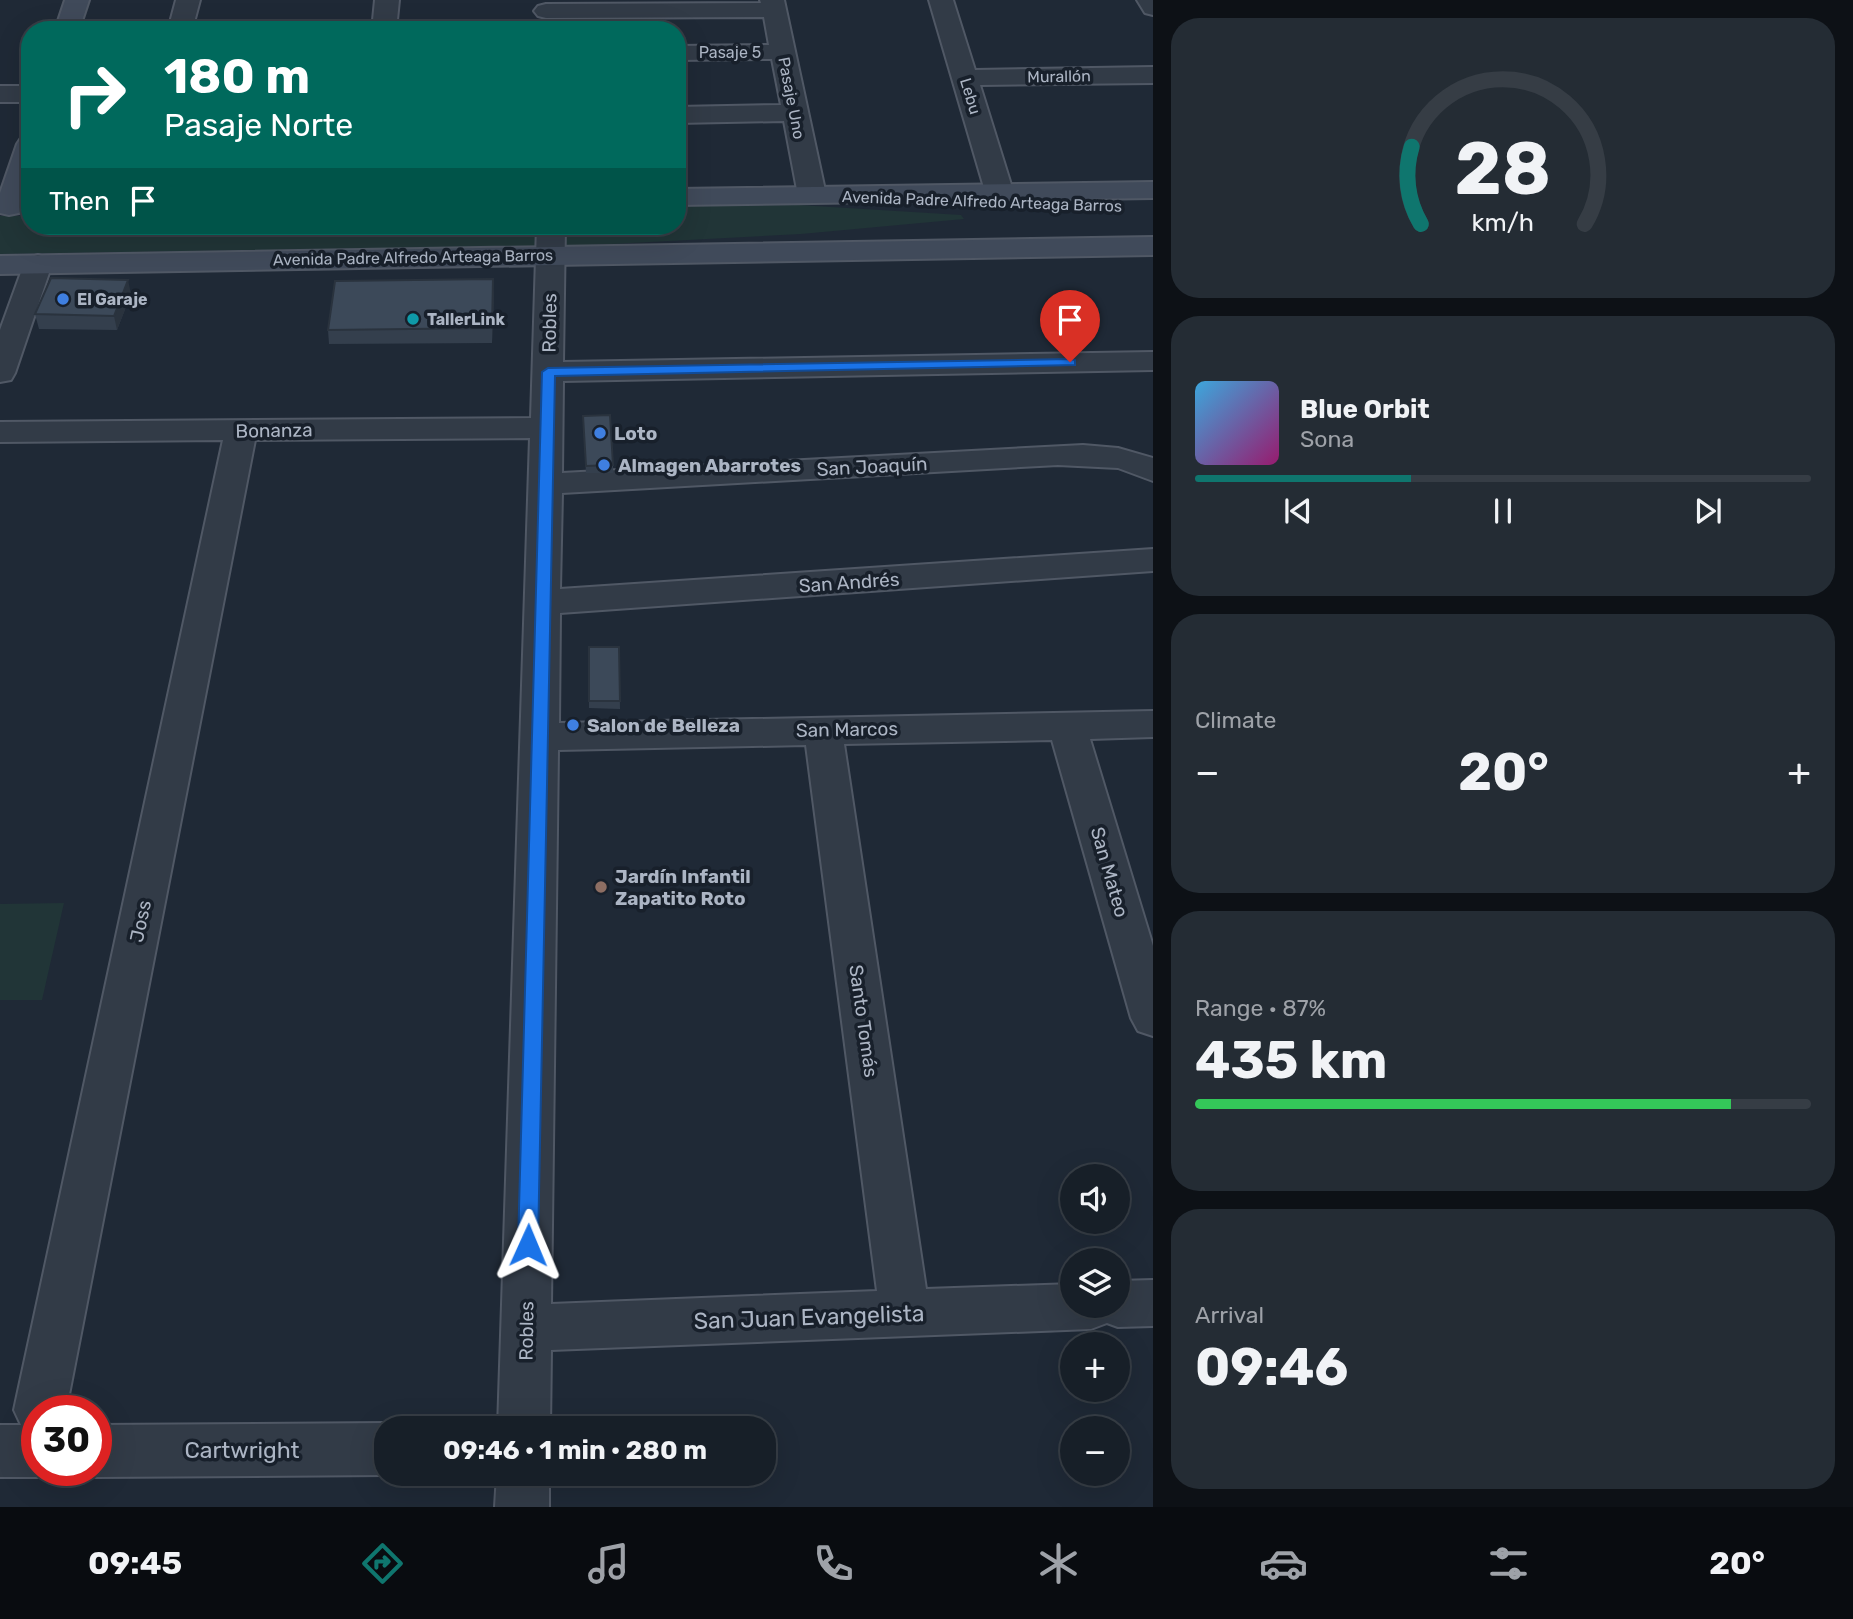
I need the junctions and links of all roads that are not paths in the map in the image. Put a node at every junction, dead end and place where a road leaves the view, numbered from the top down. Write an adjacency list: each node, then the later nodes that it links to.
1 (77, 0): 9 (main road)
2 (188, 0): 10 (street)
3 (387, 0): 11 (street)
4 (942, 0): 15 (street, Lebu)
5 (1149, 0): 7 (street)
6 (773, 5): 8 (street); 13 (street, Pasaje Uno)
7 (1153, 8)
8 (546, 14)
9 (70, 21)
10 (182, 21)
11 (385, 21)
12 (686, 52): 13 (street, Pasaje 5)
13 (782, 52): 18 (street, Pasaje Uno)
14 (1153, 75): 15 (street, Murallón)
15 (966, 78): 22 (street, Lebu)
16 (0, 94): 17 (street)
17 (21, 94)
18 (795, 113): 19 (street); 23 (street, Pasaje Uno)
19 (686, 115)
20 (21, 177): 26 (main road)
21 (1153, 190): 22 (main road, Avenida Padre Alfredo Arteaga Barros)
22 (999, 191): 23 (main road, Avenida Padre Alfredo Arteaga Barros)
23 (812, 195): 24 (main road, Avenida Padre Alfredo Arteaga Barros); 25 (main road, Avenida Padre Alfredo Arteaga Barros)
24 (686, 197)
25 (1153, 205)
26 (13, 207)
27 (1153, 226): 30 (main road, Avenida Padre Alfredo Arteaga Barros)
28 (551, 240): 30 (main road, Avenida Padre Alfredo Arteaga Barros); 31 (main road, Avenida Padre Alfredo Arteaga Barros); 34 (street, Robles)
29 (1153, 246): 30 (main road, Avenida Padre Alfredo Arteaga Barros)
30 (827, 251)
31 (38, 264): 32 (main road, Avenida Padre Alfredo Arteaga Barros); 35 (street)
32 (0, 265)
33 (1153, 361): 34 (street)
34 (548, 372): 36 (street, Robles)
35 (0, 373)
36 (547, 428): 37 (street, Bonanza); 40 (street, Robles)
37 (241, 430): 38 (street, Bonanza); 53 (street, Joss)
38 (0, 432)
39 (1153, 471): 40 (street, San Joaquín)
40 (546, 484): 42 (street, Robles)
41 (1153, 560): 42 (street, San Andrés)
42 (544, 602): 46 (street, Robles)
43 (1153, 724): 44 (street, San Marcos)
44 (1067, 725): 45 (street, San Marcos); 47 (street, San Mateo)
45 (823, 729): 46 (street, San Marcos); 51 (street, Santo Tomás)
46 (540, 737): 52 (street, Robles)
47 (1153, 1018)
48 (1153, 1303): 49 (street)
49 (1130, 1304)
50 (1060, 1307): 51 (street, San Juan Evangelista)
51 (905, 1313): 52 (street, San Juan Evangelista)
52 (526, 1328): 54 (street, Robles)
53 (38, 1395)
54 (524, 1416)
55 (374, 1449): 56 (street, Cartwright)
56 (112, 1451)
57 (523, 1486): 58 (street)
58 (522, 1507)

